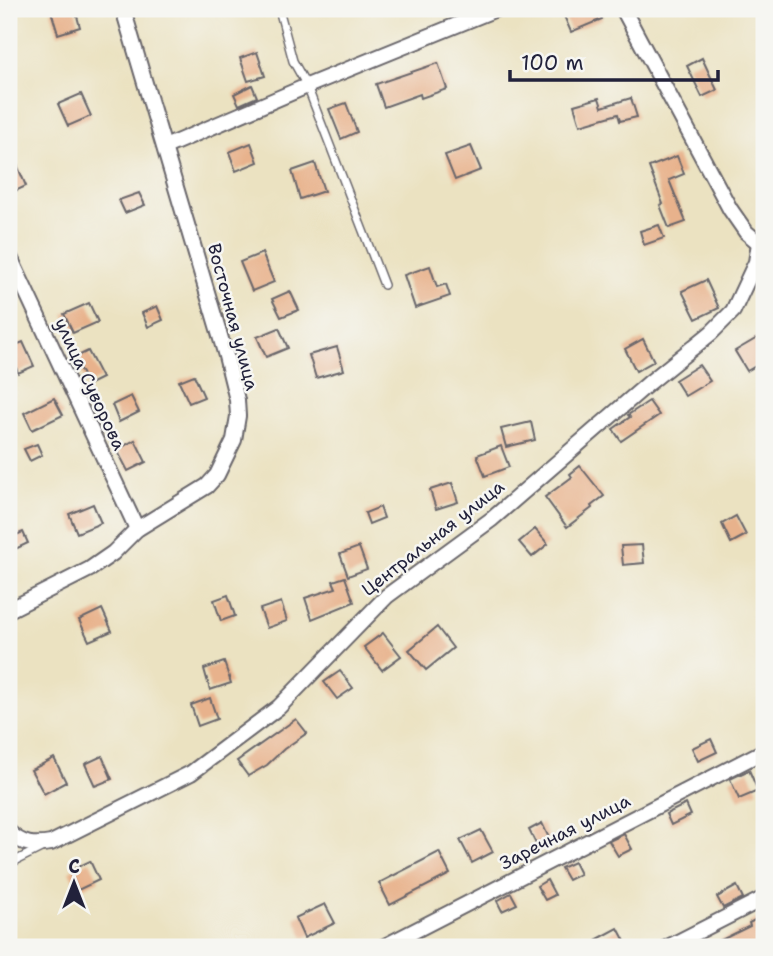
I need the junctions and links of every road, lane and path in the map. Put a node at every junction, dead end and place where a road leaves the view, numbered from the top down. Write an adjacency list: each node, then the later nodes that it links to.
1 (123, 9): 6 (street, Восточная улица)
2 (279, 9): 5 (lane)
3 (496, 9): 5 (street)
4 (624, 9): 7 (street)
5 (307, 86): 6 (street); 9 (lane)
6 (165, 148): 10 (street, Восточная улица)
7 (762, 241): 14 (street, Центральная улица)
8 (9, 255): 10 (street, улица Суворова)
9 (384, 285)
10 (137, 529): 11 (street, Восточная улица)
11 (9, 610)
12 (764, 751): 17 (street, Заречная улица)
13 (9, 832): 14 (street)
14 (51, 843): 15 (lane)
15 (9, 864)
16 (764, 898): 18 (street)
17 (383, 947)
18 (668, 947)

